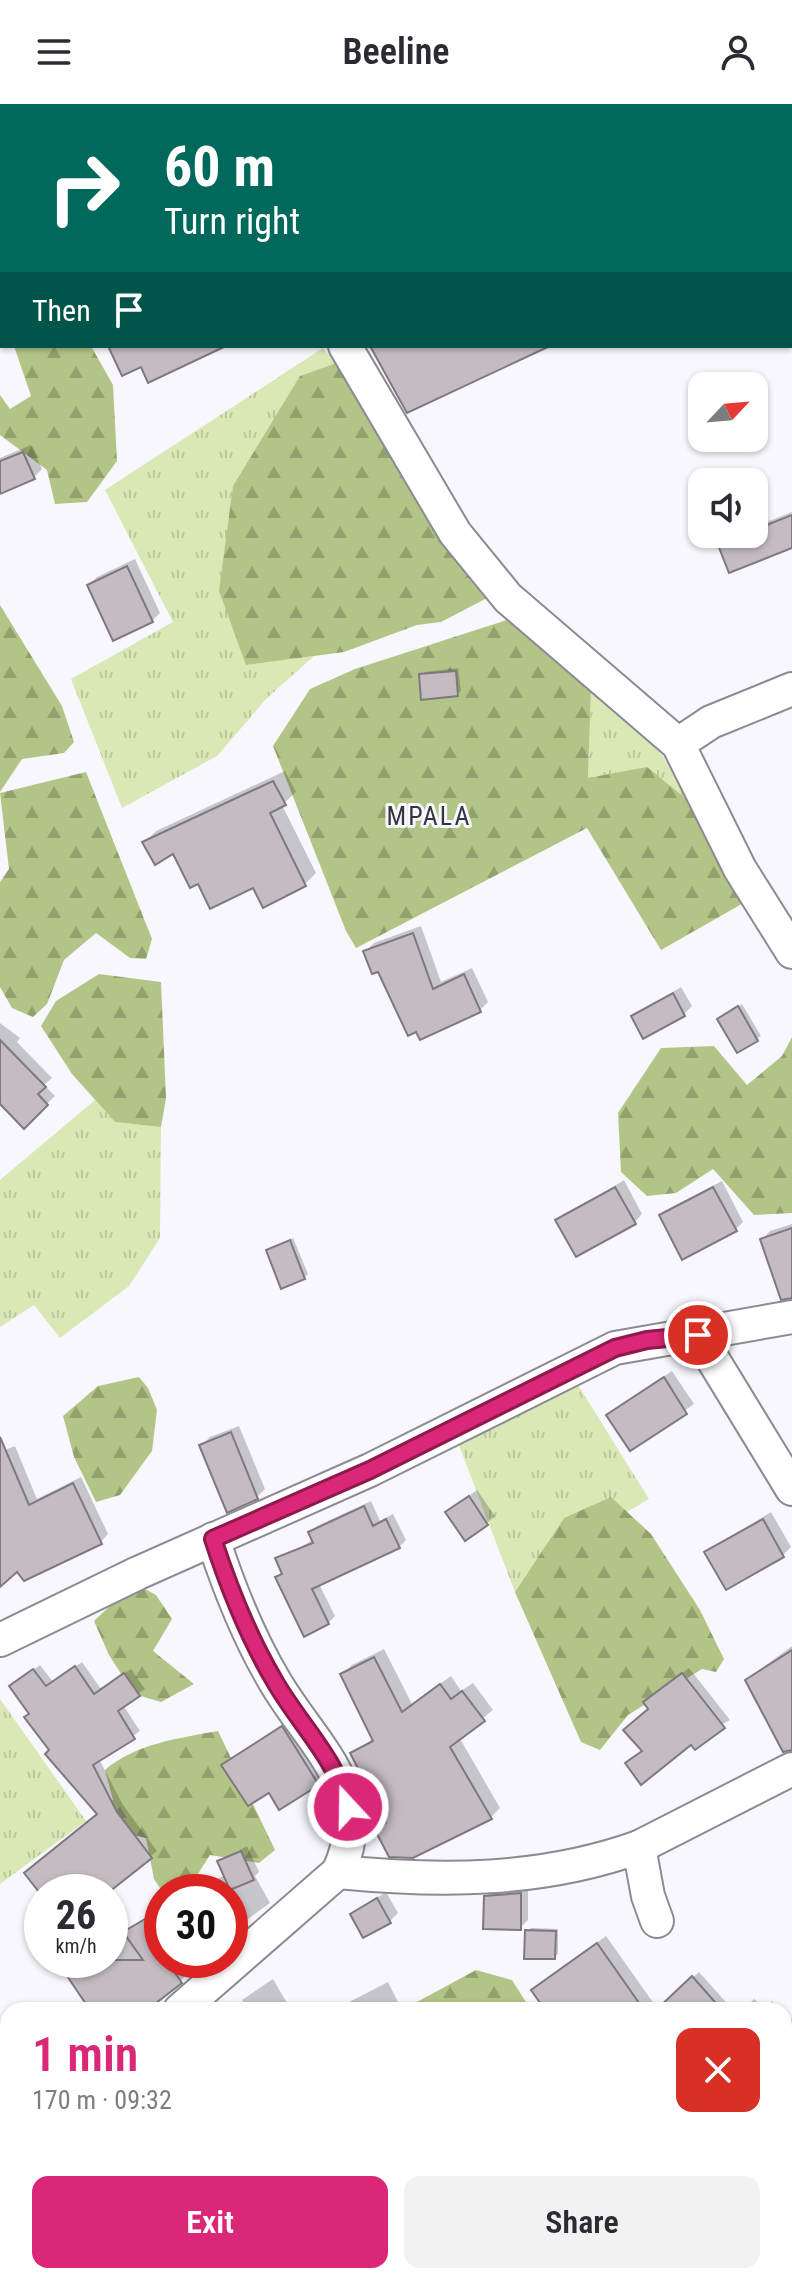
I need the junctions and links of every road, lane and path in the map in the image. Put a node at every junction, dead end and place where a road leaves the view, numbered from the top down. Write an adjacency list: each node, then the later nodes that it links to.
1 (346, 348): 3 (street)
2 (792, 689): 3 (street)
3 (678, 744): 4 (street)
4 (792, 952)
5 (792, 1317): 6 (street)
6 (698, 1335): 7 (street); 8 (street)
7 (792, 1489)
8 (213, 1539): 9 (street); 12 (street)
9 (0, 1640)
10 (792, 1769): 11 (street)
11 (639, 1847): 12 (street); 13 (street)
12 (338, 1872): 14 (street)
13 (657, 1921)
14 (189, 2002)

